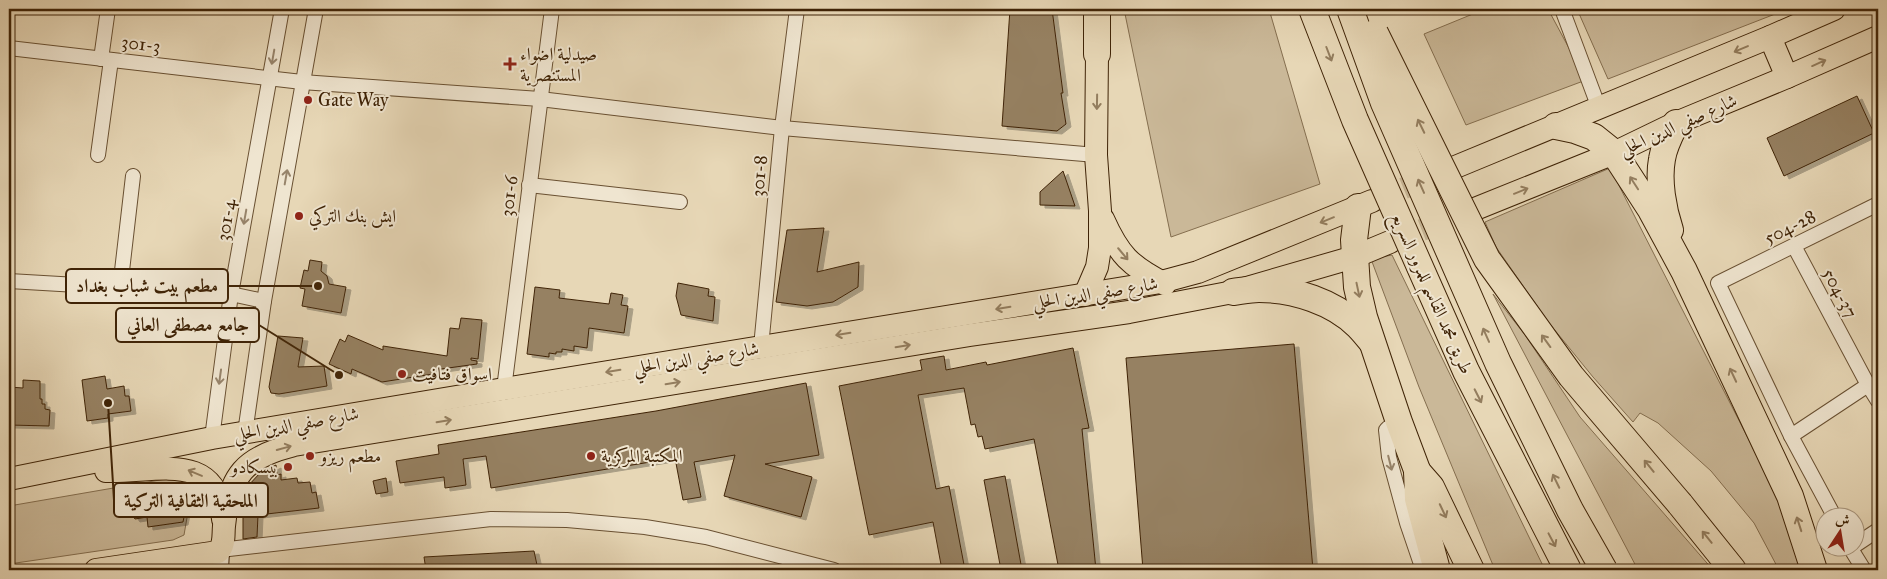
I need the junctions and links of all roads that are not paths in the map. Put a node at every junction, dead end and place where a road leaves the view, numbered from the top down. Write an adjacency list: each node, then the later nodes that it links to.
1 (108, 9): 17 (street)
2 (282, 9): 18 (street, 301-4, one-way to 18)
3 (316, 9): 20 (street)
4 (552, 9): 21 (street, 301-6)
5 (797, 9): 25 (street, 301-8)
6 (1089, 9): 16 (street)
7 (1097, 9): 16 (highway)
8 (1312, 9): 72 (highway, طريق محمد القاسم للمرور السريع, one-way to 72, bridge)
9 (1350, 9): 73 (highway, طريق محمد القاسم للمرور السريع, one-way to 9, bridge)
10 (1362, 9): 74 (highway, one-way to 10, bridge)
11 (1562, 9): 22 (street)
12 (1834, 9): 13 (main road)
13 (1770, 37): 19 (main road); 22 (main road, one-way to 22)
14 (1878, 37): 19 (main road, شارع صفي الدين الحلي, one-way to 14)
15 (9, 48): 17 (street, 301-3)
16 (1097, 54): 28 (main road, one-way to 28)
17 (106, 59): 18 (street, 301-3); 27 (street)
18 (270, 78): 20 (street, 301-3); 45 (street, 301-4, one-way to 45)
19 (1787, 78): 23 (main road, شارع صفي الدين الحلي)
20 (302, 82): 21 (street, 301-3); 47 (street, one-way to 20)
21 (540, 99): 25 (street, 301-3); 31 (street, 301-6)
22 (1600, 108): 24 (main road)
23 (1676, 123): 26 (main road, شارع صفي الدين الحلي); 40 (highway)
24 (1556, 126): 26 (highway); 29 (main road)
25 (782, 128): 28 (street, 301-3); 48 (street, 301-8)
26 (1614, 154): 35 (main road, شارع صفي الدين الحلي, one-way to 26); 40 (highway, one-way to 26)
27 (98, 155)
28 (1096, 155): 36 (main road)
29 (1453, 168)
30 (133, 176): 43 (street)
31 (529, 185): 32 (street); 51 (street, 301-6)
32 (680, 202)
33 (1365, 204): 39 (highway); 42 (main road, شارع صفي الدين الحلي, one-way to 42)
34 (1878, 204): 38 (street, 504-28)
35 (1475, 208)
36 (1100, 211): 42 (main road, one-way to 42); 46 (main road)
37 (1390, 242): 39 (main road, شارع صفي الدين الحلي)
38 (1794, 246): 50 (street, 504-37); 55 (street, 504-28)
39 (1354, 257): 44 (main road, شارع صفي الدين الحلي); 49 (highway, one-way to 49)
40 (1684, 270): 75 (highway, one-way to 40)
41 (9, 281): 43 (street)
42 (1162, 282): 44 (main road); 46 (main road, شارع صفي الدين الحلي)
43 (120, 288): 45 (street)
44 (1233, 292): 49 (highway); 61 (main road, شارع صفي الدين الحلي, one-way to 44)
45 (231, 294): 47 (street); 56 (street, 301-4, one-way to 56)
46 (1086, 295): 48 (main road, شارع صفي الدين الحلي, one-way to 48)
47 (264, 301): 54 (street)
48 (761, 347): 51 (main road, شارع صفي الدين الحلي, one-way to 51)
49 (1375, 347): 53 (highway)
50 (1868, 385): 52 (street, 504-37); 55 (street)
51 (504, 389): 54 (main road, شارع صفي الدين الحلي)
52 (1878, 401)
53 (1399, 422): 58 (highway); 69 (street, one-way to 69)
54 (245, 433): 56 (main road, شارع صفي الدين الحلي)
55 (1791, 436): 60 (street)
56 (212, 438): 57 (main road, شارع صفي الدين الحلي)
57 (77, 466): 59 (main road, شارع صفي الدين الحلي); 61 (main road, one-way to 57)
58 (1417, 470): 70 (highway); 71 (highway, one-way to 71)
59 (9, 479)
60 (1829, 506)
61 (224, 528): 65 (main road, شارع صفي الدين الحلي)
62 (1878, 530): 63 (street)
63 (1864, 539)
64 (1857, 556): 76 (street)
65 (219, 557): 66 (main road); 68 (street)
66 (189, 564): 67 (main road)
67 (96, 570)
68 (834, 570)
69 (1423, 570)
70 (1437, 570)
71 (1471, 570)
72 (1568, 570)
73 (1604, 570)
74 (1733, 570)
75 (1814, 570)
76 (1864, 570)

